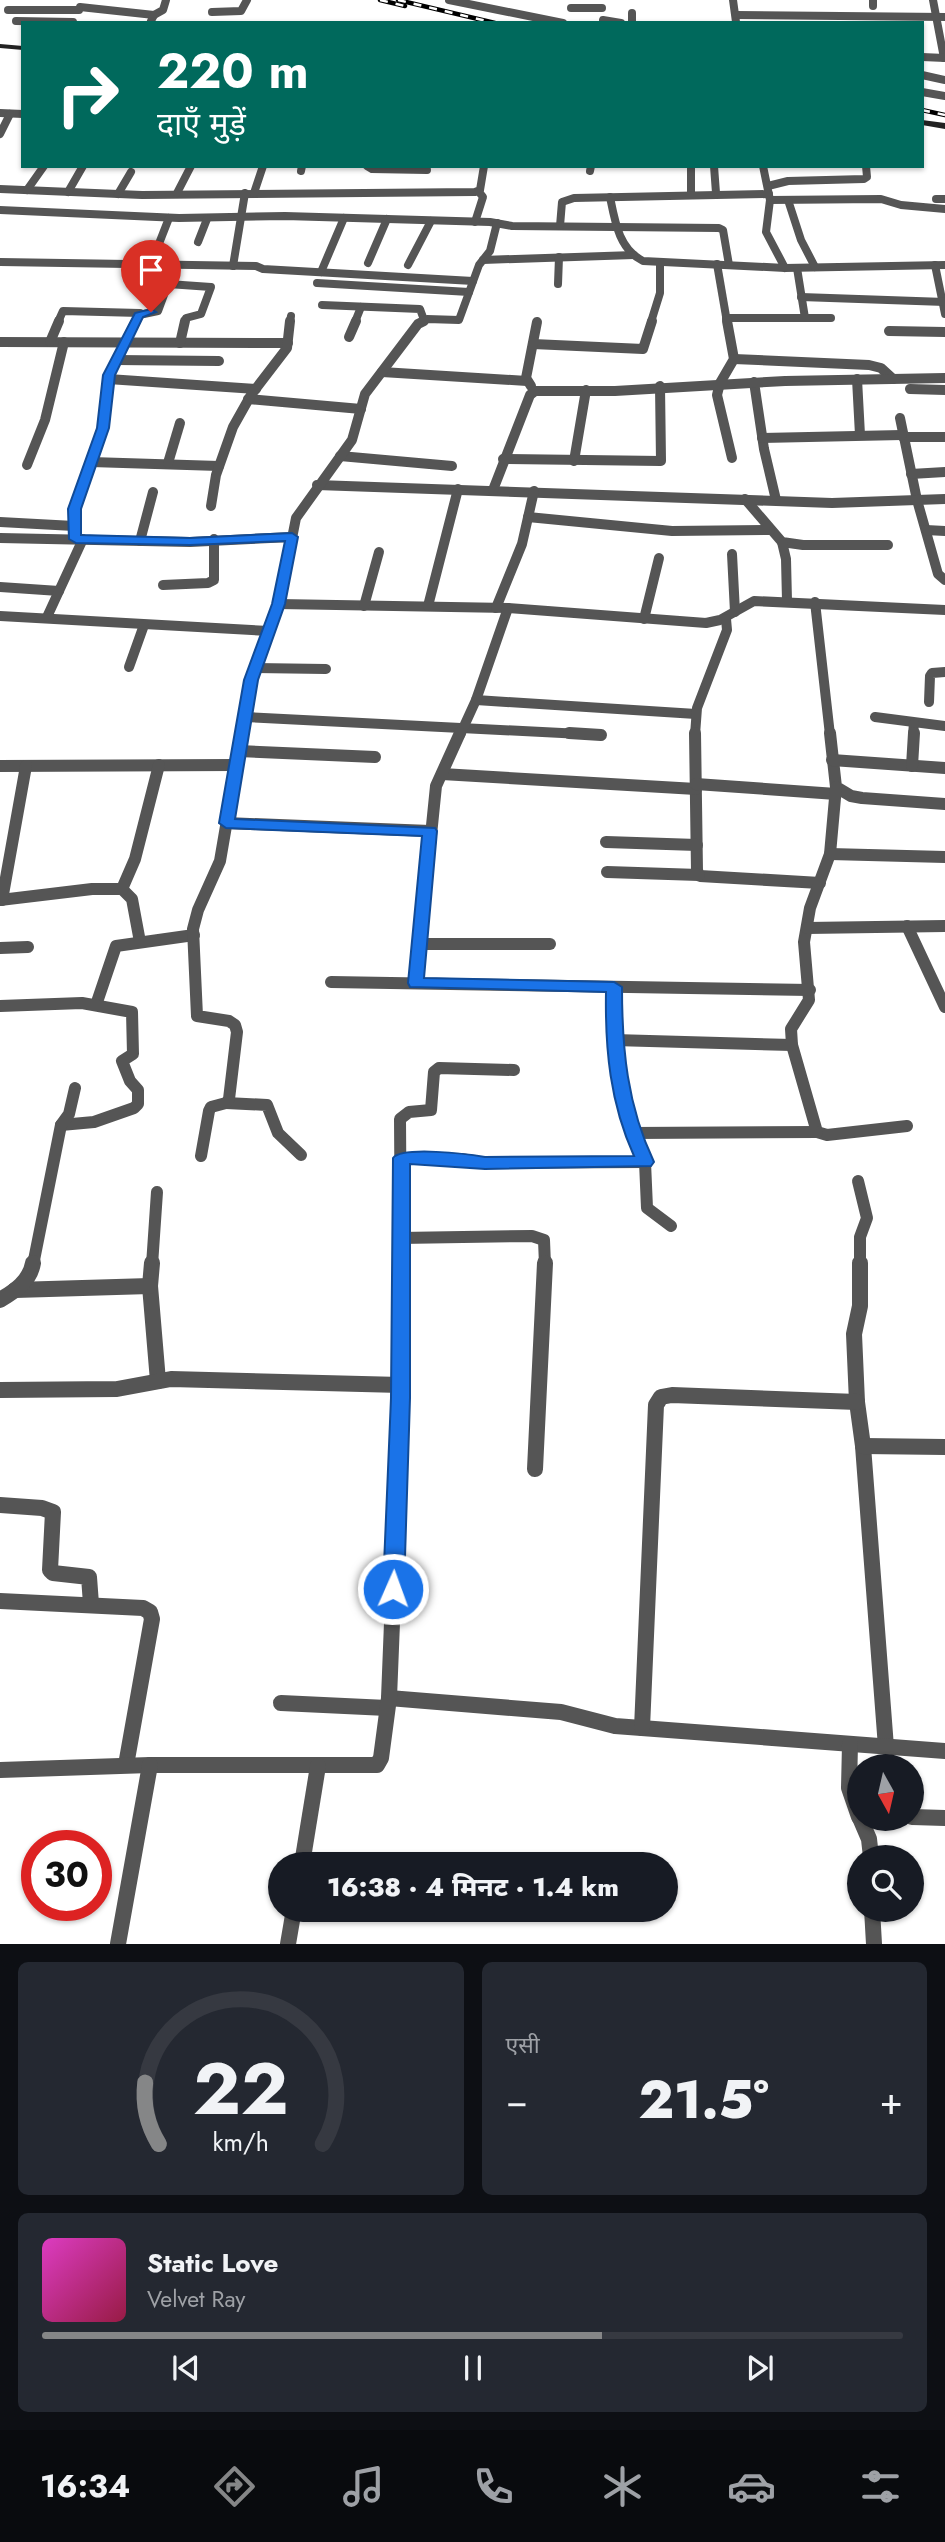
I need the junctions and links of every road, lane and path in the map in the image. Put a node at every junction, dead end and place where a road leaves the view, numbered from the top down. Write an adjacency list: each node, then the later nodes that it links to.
1 (13, 0): 10 (street)
2 (166, 0): 14 (street)
3 (217, 0): 12 (street)
4 (247, 0): 12 (street)
5 (449, 0): 24 (street)
6 (733, 0): 17 (street)
7 (933, 0): 15 (street)
8 (80, 5): 10 (street); 14 (street)
9 (570, 8): 11 (street)
10 (4, 11)
11 (602, 11): 25 (street)
12 (212, 12): 23 (street)
13 (632, 13): 26 (street)
14 (154, 15): 22 (street)
15 (935, 17): 16 (street); 19 (street); 31 (street)
16 (945, 17)
17 (736, 19): 18 (street)
18 (797, 19): 19 (street)
19 (884, 20)
20 (16, 21): 21 (street)
21 (21, 21)
22 (151, 21)
23 (210, 21)
24 (553, 21)
25 (618, 21)
26 (632, 21)
27 (0, 46): 28 (main road)
28 (21, 48)
29 (924, 57): 30 (street)
30 (932, 58): 31 (street); 32 (street)
31 (944, 58)
32 (935, 77)
33 (924, 92): 34 (street)
34 (945, 96)
35 (0, 113): 36 (street)
36 (10, 114): 37 (street); 40 (street)
37 (21, 114)
38 (924, 122): 39 (main road)
39 (945, 126)
40 (0, 134)
41 (43, 168): 56 (street)
42 (82, 168): 57 (street)
43 (190, 168): 60 (street)
44 (262, 168): 61 (street)
45 (370, 168): 46 (street)
46 (427, 168): 58 (street)
47 (484, 168): 59 (street)
48 (691, 168): 65 (street)
49 (714, 168): 62 (street)
50 (763, 168): 63 (street)
51 (812, 168): 54 (street)
52 (866, 168): 54 (street)
53 (131, 172): 64 (street)
54 (813, 180): 63 (street)
55 (0, 189): 56 (street)
56 (27, 190): 57 (street)
57 (68, 192): 64 (street)
58 (425, 192): 59 (street); 61 (street)
59 (479, 192): 76 (street)
60 (177, 193): 61 (street); 64 (street)
61 (249, 193): 71 (street)
62 (716, 193): 63 (street); 65 (street)
63 (769, 193): 67 (street); 95 (street)
64 (118, 194)
65 (691, 194): 66 (street)
66 (610, 197): 78 (street); 79 (street)
67 (788, 200): 68 (street); 94 (street)
68 (945, 209)
69 (0, 211): 70 (street)
70 (169, 218): 73 (street); 87 (street)
71 (241, 218): 72 (street); 73 (street); 93 (street)
72 (344, 218): 74 (street); 97 (street)
73 (207, 219): 80 (street)
74 (387, 219): 75 (street); 86 (street)
75 (431, 221): 76 (street); 90 (street)
76 (475, 222): 77 (street)
77 (497, 223): 78 (street); 83 (street)
78 (560, 226): 79 (street)
79 (616, 226): 81 (street); 91 (street)
80 (198, 242)
81 (634, 255): 82 (street); 85 (street)
82 (559, 257): 83 (street); 101 (street)
83 (483, 260): 98 (street)
84 (0, 262): 87 (street)
85 (660, 262): 88 (street); 124 (street)
86 (368, 263)
87 (152, 264): 89 (street)
88 (717, 264): 91 (street); 110 (street)
89 (175, 265): 93 (street); 100 (street)
90 (408, 265)
91 (729, 265): 95 (street)
92 (940, 265): 94 (street); 104 (street)
93 (233, 266): 97 (street)
94 (815, 267): 96 (street)
95 (785, 268): 96 (street)
96 (797, 268): 103 (street)
97 (321, 272): 98 (street)
98 (473, 281): 102 (street)
99 (317, 283): 102 (street)
100 (168, 284): 107 (street); 122 (street)
101 (558, 284)
102 (469, 292): 113 (street)
103 (801, 297): 104 (street); 111 (street)
104 (944, 302): 108 (street)
105 (322, 305): 106 (street)
106 (361, 307): 113 (street); 117 (street)
107 (140, 313): 119 (street); 121 (street)
108 (945, 314)
109 (291, 316): 123 (street)
110 (726, 318): 111 (street); 125 (street)
111 (805, 318): 112 (street)
112 (831, 318)
113 (424, 320): 128 (street)
114 (537, 322): 124 (street)
115 (889, 331): 116 (street)
116 (945, 331)
117 (349, 337)
118 (0, 342): 119 (street)
119 (50, 342): 120 (street)
120 (64, 342): 121 (street); 156 (street)
121 (126, 343): 122 (street); 126 (street)
122 (180, 343): 123 (street)
123 (288, 343): 137 (street)
124 (533, 344): 133 (street)
125 (734, 359): 132 (street); 135 (street)
126 (116, 360): 127 (street); 130 (street)
127 (219, 361)
128 (382, 372): 133 (street); 143 (street)
129 (945, 378): 132 (street)
130 (108, 379): 137 (street); 154 (street)
131 (858, 379): 132 (street); 134 (street); 146 (street)
132 (893, 379)
133 (527, 381): 141 (street)
134 (754, 382): 135 (street); 149 (street)
135 (719, 383): 136 (street); 151 (street)
136 (660, 386): 139 (street); 153 (street)
137 (256, 389): 142 (street)
138 (910, 389): 140 (street)
139 (586, 390): 141 (street); 153 (street)
140 (945, 390)
141 (536, 391): 152 (street)
142 (248, 399): 143 (street); 157 (street)
143 (361, 410): 150 (street)
144 (900, 418): 147 (street)
145 (180, 422): 155 (street)
146 (860, 435): 147 (street); 149 (street)
147 (903, 436): 148 (street); 160 (street)
148 (945, 437)
149 (762, 438): 168 (street)
150 (340, 456): 158 (street); 161 (street)
151 (732, 458)
152 (503, 459): 153 (street); 163 (street)
153 (574, 461)
154 (91, 462): 155 (street); 173 (street)
155 (168, 463): 157 (street)
156 (27, 465)
157 (219, 466): 170 (street)
158 (452, 466)
159 (945, 472): 160 (street)
160 (911, 474): 169 (street)
161 (317, 485): 162 (street); 177 (street)
162 (458, 489): 163 (street); 196 (street)
163 (493, 490): 164 (street)
164 (534, 491): 166 (street); 171 (street)
165 (153, 492): 181 (street)
166 (745, 499): 168 (street); 174 (street)
167 (945, 499): 169 (street)
168 (776, 500): 169 (street)
169 (917, 500): 175 (street)
170 (211, 506)
171 (528, 517): 174 (street); 197 (street)
172 (0, 522): 173 (street)
173 (74, 526): 179 (street)
174 (770, 530): 182 (street)
175 (926, 530): 176 (street); 187 (street)
176 (945, 531)
177 (292, 537): 180 (street); 194 (street)
178 (0, 538): 179 (street)
179 (79, 539): 181 (street); 191 (street)
180 (214, 539): 181 (street); 189 (street)
181 (140, 541)
182 (782, 542): 183 (street); 192 (street)
183 (888, 545)
184 (379, 552): 195 (street)
185 (732, 554): 199 (street)
186 (660, 558): 203 (street)
187 (939, 558): 188 (street)
188 (945, 580)
189 (163, 585)
190 (0, 587): 191 (street)
191 (59, 591): 202 (street)
192 (787, 601): 193 (street); 199 (street)
193 (815, 602): 198 (street); 222 (street)
194 (279, 604): 195 (street); 206 (street)
195 (364, 606): 196 (street)
196 (428, 606): 197 (street)
197 (502, 608): 203 (street); 211 (street)
198 (945, 610)
199 (731, 615): 203 (street); 213 (street)
200 (0, 616): 201 (street)
201 (14, 616): 202 (street); 204 (street)
202 (47, 617): 205 (street)
203 (644, 618)
204 (0, 624)
205 (145, 625): 206 (street); 207 (street)
206 (269, 631): 208 (street)
207 (129, 667)
208 (256, 668): 209 (street); 214 (street)
209 (326, 670)
210 (945, 672): 212 (street)
211 (476, 700): 213 (street); 218 (street)
212 (929, 702)
213 (696, 715): 230 (street)
214 (245, 718): 218 (street); 220 (street)
215 (875, 718): 216 (street)
216 (914, 723): 217 (street); 227 (street)
217 (945, 726)
218 (463, 727): 219 (street); 229 (street)
219 (601, 735)
220 (239, 751): 221 (street); 224 (street)
221 (375, 757)
222 (832, 760): 227 (street); 231 (street)
223 (159, 765): 224 (street); 226 (street); 243 (street)
224 (236, 765): 233 (street)
225 (0, 766): 226 (street)
226 (26, 766): 236 (street)
227 (912, 766): 228 (street)
228 (945, 768)
229 (442, 774): 230 (street); 234 (street)
230 (696, 787): 231 (street); 237 (street)
231 (836, 791): 232 (street); 238 (street)
232 (945, 804)
233 (226, 823): 234 (street); 248 (street)
234 (430, 831): 250 (street)
235 (606, 842): 237 (street)
236 (6, 845): 244 (street)
237 (697, 845): 241 (street)
238 (830, 854): 239 (street); 242 (street)
239 (945, 857)
240 (607, 872): 241 (street)
241 (699, 875): 242 (street)
242 (820, 883): 247 (street)
243 (122, 889): 244 (street); 249 (street)
244 (1, 900)
245 (907, 926): 246 (street); 247 (street); 260 (street)
246 (945, 926)
247 (807, 928): 257 (street)
248 (194, 935): 249 (street); 265 (street)
249 (140, 942): 258 (street)
250 (420, 944): 251 (street); 255 (street)
251 (550, 944)
252 (0, 947): 253 (street)
253 (28, 947)
254 (331, 982): 255 (street)
255 (416, 983): 256 (street)
256 (614, 987): 257 (street); 261 (street)
257 (810, 989): 262 (street)
258 (96, 1005): 259 (street); 266 (street)
259 (0, 1006)
260 (945, 1007)
261 (614, 1040): 262 (street); 269 (street)
262 (792, 1045): 268 (street)
263 (514, 1070): 272 (street)
264 (75, 1088): 266 (street)
265 (226, 1103): 270 (street); 271 (street)
266 (61, 1125): 279 (street)
267 (907, 1126): 268 (street)
268 (817, 1132): 269 (street)
269 (632, 1133): 273 (street)
270 (300, 1155)
271 (201, 1156)
272 (401, 1158): 273 (street); 277 (street)
273 (645, 1162): 276 (street)
274 (858, 1181): 284 (street)
275 (157, 1192): 278 (street)
276 (671, 1226)
277 (400, 1238): 282 (street); 287 (street)
278 (150, 1286): 279 (street); 281 (street)
279 (15, 1290): 280 (street)
280 (0, 1300)
281 (158, 1381): 282 (street); 283 (street)
282 (401, 1385): 292 (street)
283 (0, 1390)
284 (857, 1402): 285 (street); 293 (street)
285 (863, 1446): 286 (street); 295 (street)
286 (945, 1447)
287 (535, 1469)
288 (0, 1505): 290 (street)
289 (0, 1601): 290 (street)
290 (91, 1604): 298 (street)
291 (281, 1703): 292 (street)
292 (388, 1703): 293 (street); 300 (street)
293 (642, 1728): 294 (street)
294 (850, 1744): 295 (street); 297 (street)
295 (886, 1746): 296 (street)
296 (945, 1751)
297 (850, 1754)
298 (126, 1765): 299 (street); 301 (street)
299 (149, 1765): 300 (street); 307 (street)
300 (318, 1766): 304 (street)
301 (0, 1770)
302 (924, 1817): 303 (street)
303 (945, 1818)
304 (304, 1852)
305 (292, 1922): 308 (street)
306 (873, 1922): 309 (street)
307 (118, 1944)
308 (288, 1944)
309 (874, 1944)

